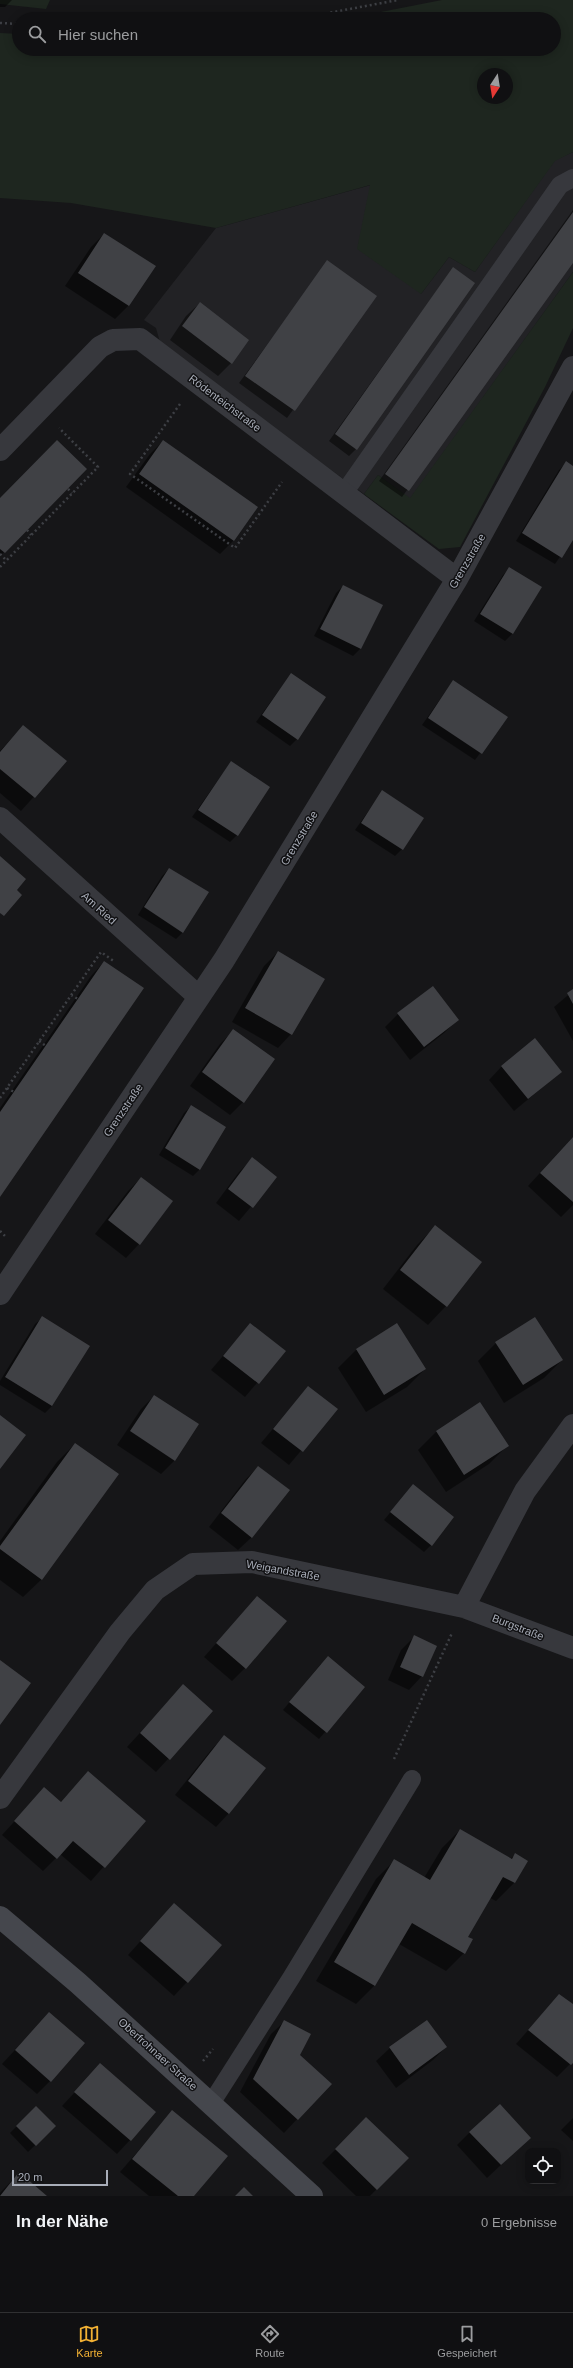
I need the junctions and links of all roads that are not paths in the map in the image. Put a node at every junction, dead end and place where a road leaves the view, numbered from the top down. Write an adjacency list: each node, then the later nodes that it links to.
1 (573, 178): 4 (lane)
2 (573, 367): 5 (street, Grenzstraße)
3 (0, 450): 4 (street, Rödenteichstraße)
4 (344, 493): 5 (street, Rödenteichstraße)
5 (457, 579): 7 (street, Grenzstraße)
6 (0, 818): 7 (street, Am Ried)
7 (199, 997): 8 (street, Grenzstraße)
8 (0, 1294)
9 (573, 1425): 10 (street)
10 (464, 1607): 11 (street, Burgstraße); 13 (street, Weigandstraße)
11 (573, 1648)
12 (412, 1779): 15 (lane)
13 (0, 1798)
14 (0, 1917): 15 (main road, Oberfrohnaer Straße)
15 (212, 2102): 16 (main road, Oberfrohnaer Straße)
16 (312, 2196)

